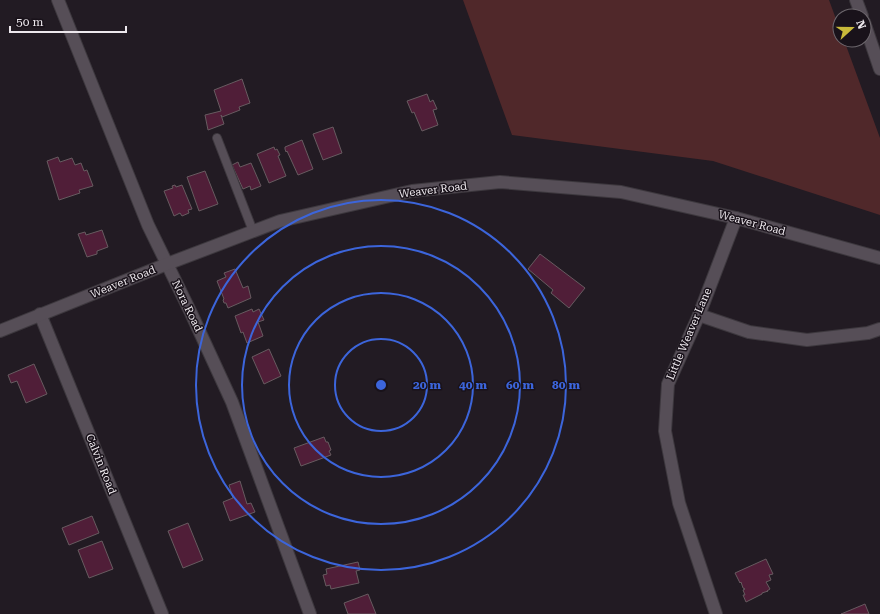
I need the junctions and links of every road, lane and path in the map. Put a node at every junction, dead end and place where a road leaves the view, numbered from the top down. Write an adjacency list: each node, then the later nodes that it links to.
1 (58, 0): 9 (street, Nora Road)
2 (872, 40): 3 (street)
3 (877, 51): 4 (street)
4 (880, 69)
5 (217, 138): 7 (lane)
6 (736, 218): 7 (street, Weaver Road); 8 (street, Weaver Road); 11 (street, Little Weaver Lane)
7 (253, 231): 9 (street, Weaver Road)
8 (880, 258)
9 (167, 264): 10 (street, Weaver Road); 15 (street, Nora Road)
10 (40, 314): 13 (street, Weaver Road); 14 (street, Calvin Road)
11 (700, 314): 12 (street); 16 (street, Little Weaver Lane)
12 (880, 329)
13 (0, 331)
14 (162, 614)
15 (310, 614)
16 (716, 614)

